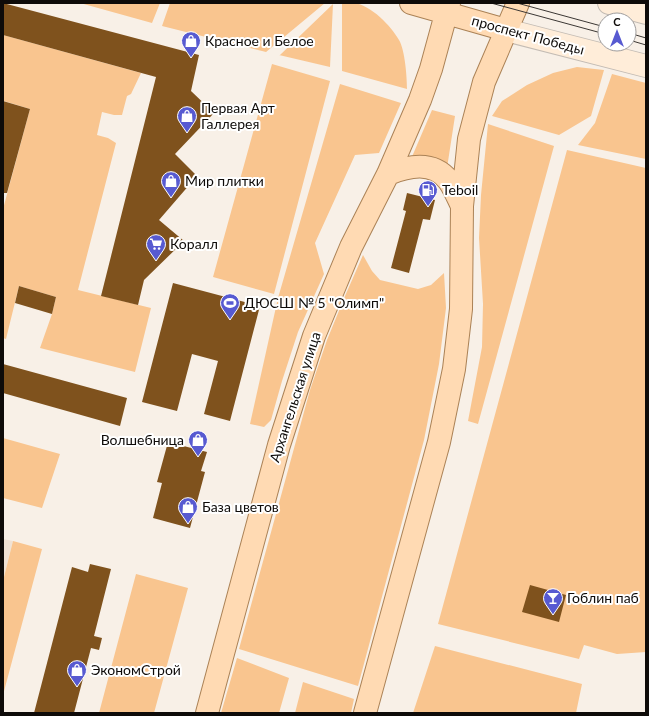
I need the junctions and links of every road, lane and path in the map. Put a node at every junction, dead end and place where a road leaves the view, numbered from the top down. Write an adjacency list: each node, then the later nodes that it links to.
1 (411, 3): 4 (main road, проспект Победы)
2 (518, 3): 6 (main road)
3 (609, 3): 5 (main road)
4 (448, 8): 6 (main road, проспект Победы); 8 (main road, Архангельская улица)
5 (646, 13)
6 (506, 30): 7 (main road, проспект Победы); 9 (main road)
7 (646, 66)
8 (388, 174): 9 (main road); 10 (main road, Архангельская улица)
9 (462, 206): 11 (main road)
10 (207, 713)
11 (365, 713)

